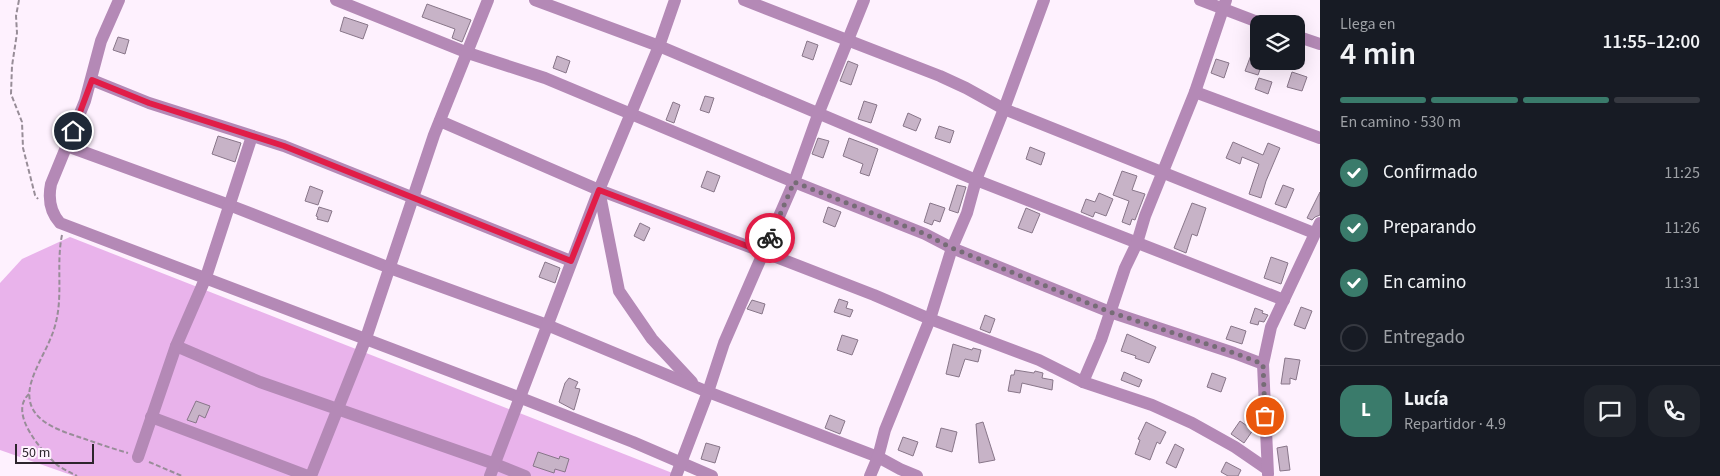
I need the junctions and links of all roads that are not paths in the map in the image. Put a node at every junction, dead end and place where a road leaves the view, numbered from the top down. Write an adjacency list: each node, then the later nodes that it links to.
1 (119, 0): 17 (street)
2 (336, 0): 16 (street)
3 (488, 0): 16 (street)
4 (534, 0): 15 (street)
5 (675, 0): 15 (street)
6 (744, 0): 13 (street)
7 (864, 0): 13 (street)
8 (1044, 0): 19 (street)
9 (1200, 0): 10 (street)
10 (1224, 4): 11 (street); 18 (street)
11 (1250, 17)
12 (1305, 39): 14 (street)
13 (848, 41): 19 (street); 20 (street)
14 (1320, 44)
15 (659, 46): 20 (street); 21 (street)
16 (468, 53): 21 (street); 22 (street)
17 (92, 80): 23 (street); 25 (street)
18 (1195, 92): 24 (street); 26 (street)
19 (1004, 109): 26 (street); 27 (street)
20 (819, 112): 27 (street); 28 (street)
21 (630, 114): 28 (street); 29 (street)
22 (440, 121): 29 (street); 30 (street)
23 (252, 136): 30 (street); 31 (street)
24 (1320, 138)
25 (67, 146): 31 (street); 38 (street)
26 (1162, 173): 32 (street); 33 (street)
27 (976, 180): 33 (street); 34 (street)
28 (794, 182): 34 (street); 35 (street)
29 (599, 190): 35 (street); 36 (street); 47 (street)
30 (413, 197): 36 (street); 37 (street)
31 (230, 205): 37 (street); 38 (street)
32 (1317, 228): 39 (street)
33 (1137, 243): 39 (street); 40 (street)
34 (952, 248): 40 (street); 41 (street)
35 (763, 252): 41 (street); 47 (street)
36 (571, 261): 42 (street)
37 (390, 268): 42 (street); 43 (street)
38 (206, 277): 43 (street); 44 (street)
39 (1284, 300): 45 (street)
40 (1110, 312): 45 (street); 46 (street)
41 (930, 319): 46 (street); 52 (street)
42 (547, 326): 47 (street); 48 (street)
43 (366, 338): 48 (street); 49 (street)
44 (176, 346): 49 (street); 50 (street)
45 (1263, 364): 55 (street)
46 (1083, 382): 55 (street)
47 (703, 390): 52 (street); 53 (street)
48 (521, 398): 53 (street); 54 (street)
49 (338, 409): 54 (street); 57 (street)
50 (151, 417): 51 (street); 57 (street)
51 (138, 457)
52 (878, 457): 56 (street); 61 (street)
53 (682, 463): 59 (street); 60 (street)
54 (493, 470): 58 (street)
55 (1267, 472)
56 (913, 475)
57 (309, 476)
58 (525, 476)
59 (676, 476)
60 (712, 476)
61 (870, 476)

